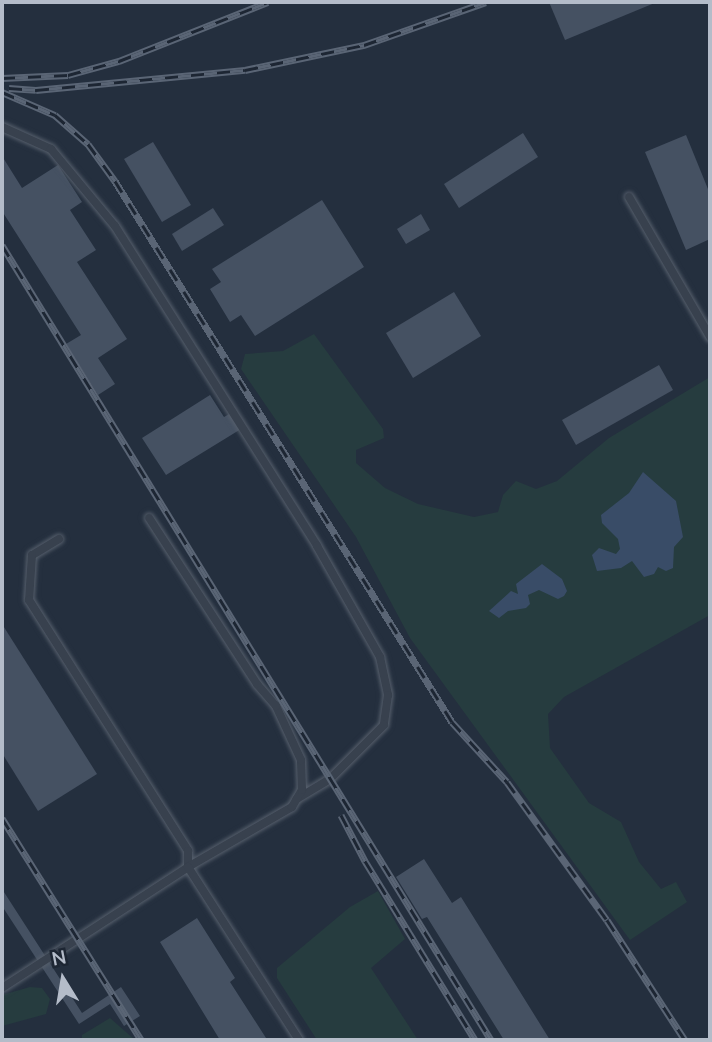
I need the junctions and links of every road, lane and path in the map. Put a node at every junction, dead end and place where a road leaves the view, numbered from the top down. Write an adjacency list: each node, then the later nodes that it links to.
1 (2, 127): 6 (lane)
2 (629, 197): 3 (lane)
3 (710, 337)
4 (149, 518): 6 (lane)
5 (59, 539): 7 (lane)
6 (296, 799): 7 (lane)
7 (188, 867): 8 (lane); 9 (lane)
8 (2, 988)
9 (299, 1040)

